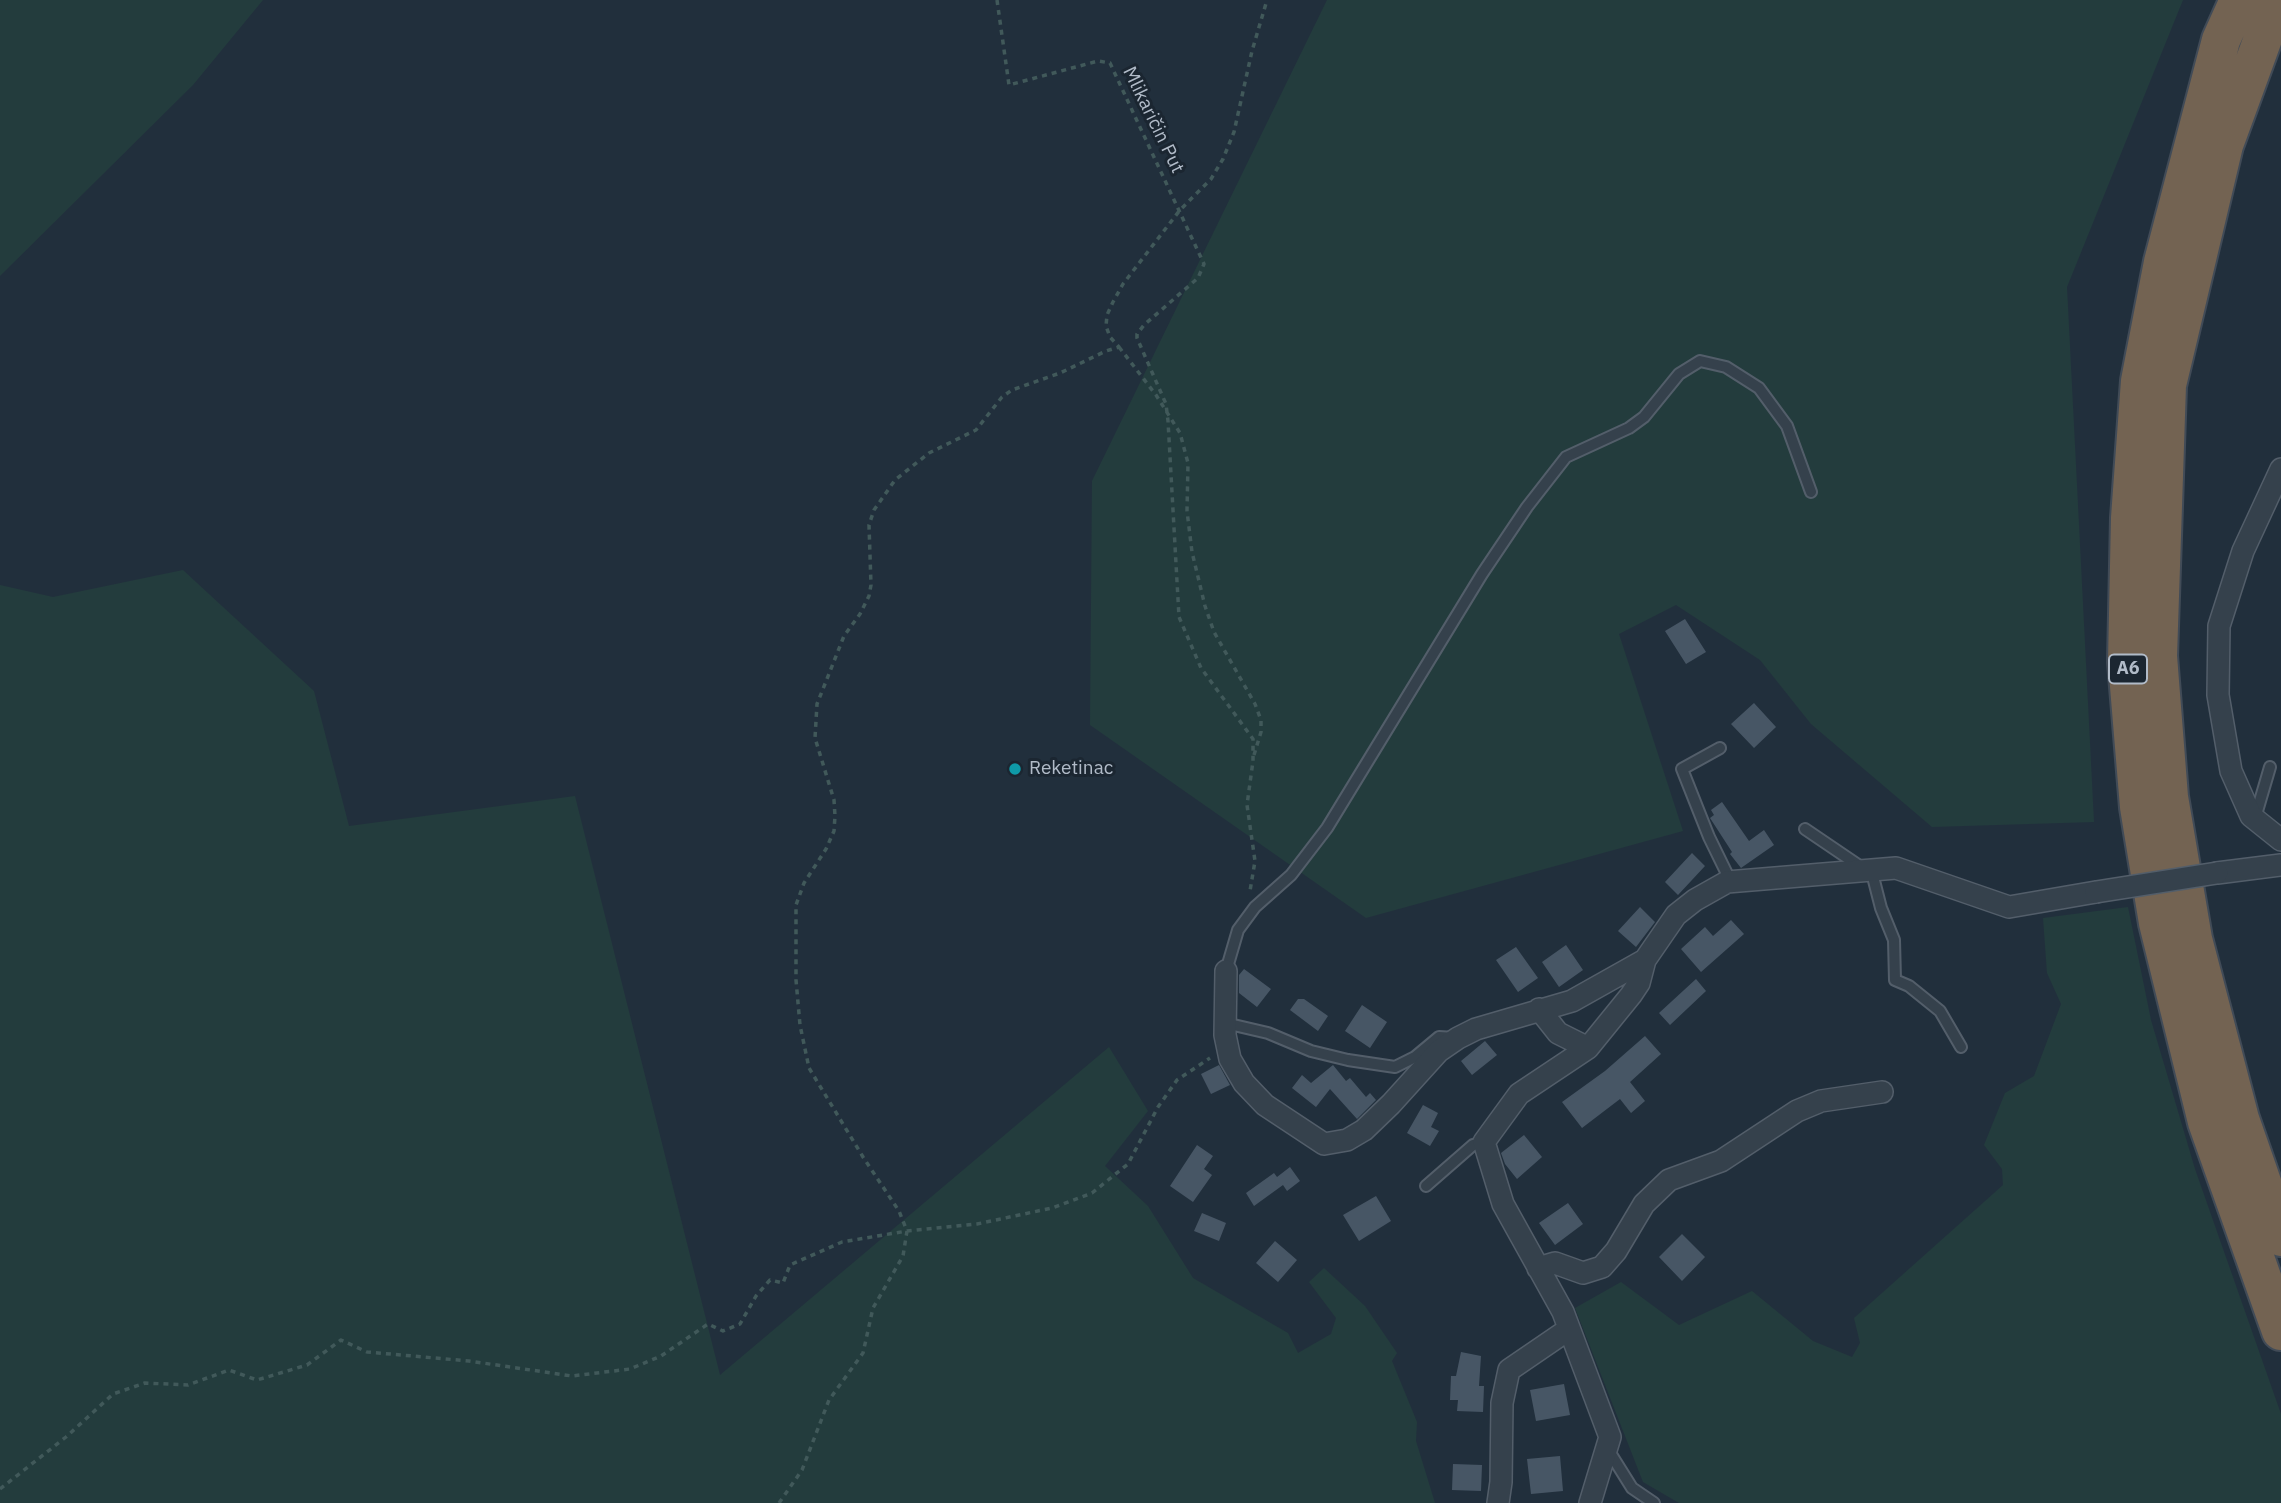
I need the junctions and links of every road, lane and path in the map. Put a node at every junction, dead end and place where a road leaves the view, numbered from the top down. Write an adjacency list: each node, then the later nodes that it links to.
1 (997, 0): 5 (path, Mlikaričin Put)
2 (1268, 0): 5 (path)
3 (2239, 0): 34 (highway, A6)
4 (2277, 0): 31 (highway, A6)
5 (1180, 210): 6 (path); 7 (path)
6 (1118, 347): 7 (path); 30 (path)
7 (1167, 410): 11 (path); 11 (path)
8 (2281, 469): 13 (street)
9 (1811, 492): 18 (lane)
10 (1720, 748): 17 (lane)
11 (1253, 761): 18 (path)
12 (2270, 767): 13 (lane)
13 (2272, 828)
14 (1805, 830): 16 (lane)
15 (2281, 865): 16 (street, bridge)
16 (1868, 869): 17 (street); 25 (lane)
17 (1731, 882): 19 (street)
18 (1238, 929): 20 (lane)
19 (1645, 960): 21 (street); 26 (street)
20 (1226, 971): 22 (street)
21 (1539, 1009): 23 (street); 26 (street)
22 (1226, 1023): 23 (lane); 24 (street)
23 (1458, 1038): 24 (street)
24 (1226, 1047): 30 (path)
25 (1961, 1047)
26 (1588, 1048): 28 (street)
27 (1882, 1092): 32 (street)
28 (1484, 1142): 29 (lane); 32 (street)
29 (1426, 1186)
30 (906, 1231): 36 (path); 37 (path)
31 (2281, 1237)
32 (1538, 1268): 33 (street)
33 (1569, 1329): 35 (street); 38 (street)
34 (2281, 1331)
35 (1607, 1448): 39 (street); 40 (lane)
36 (0, 1489)
37 (779, 1503)
38 (1498, 1503)
39 (1590, 1503)
40 (1654, 1503)

